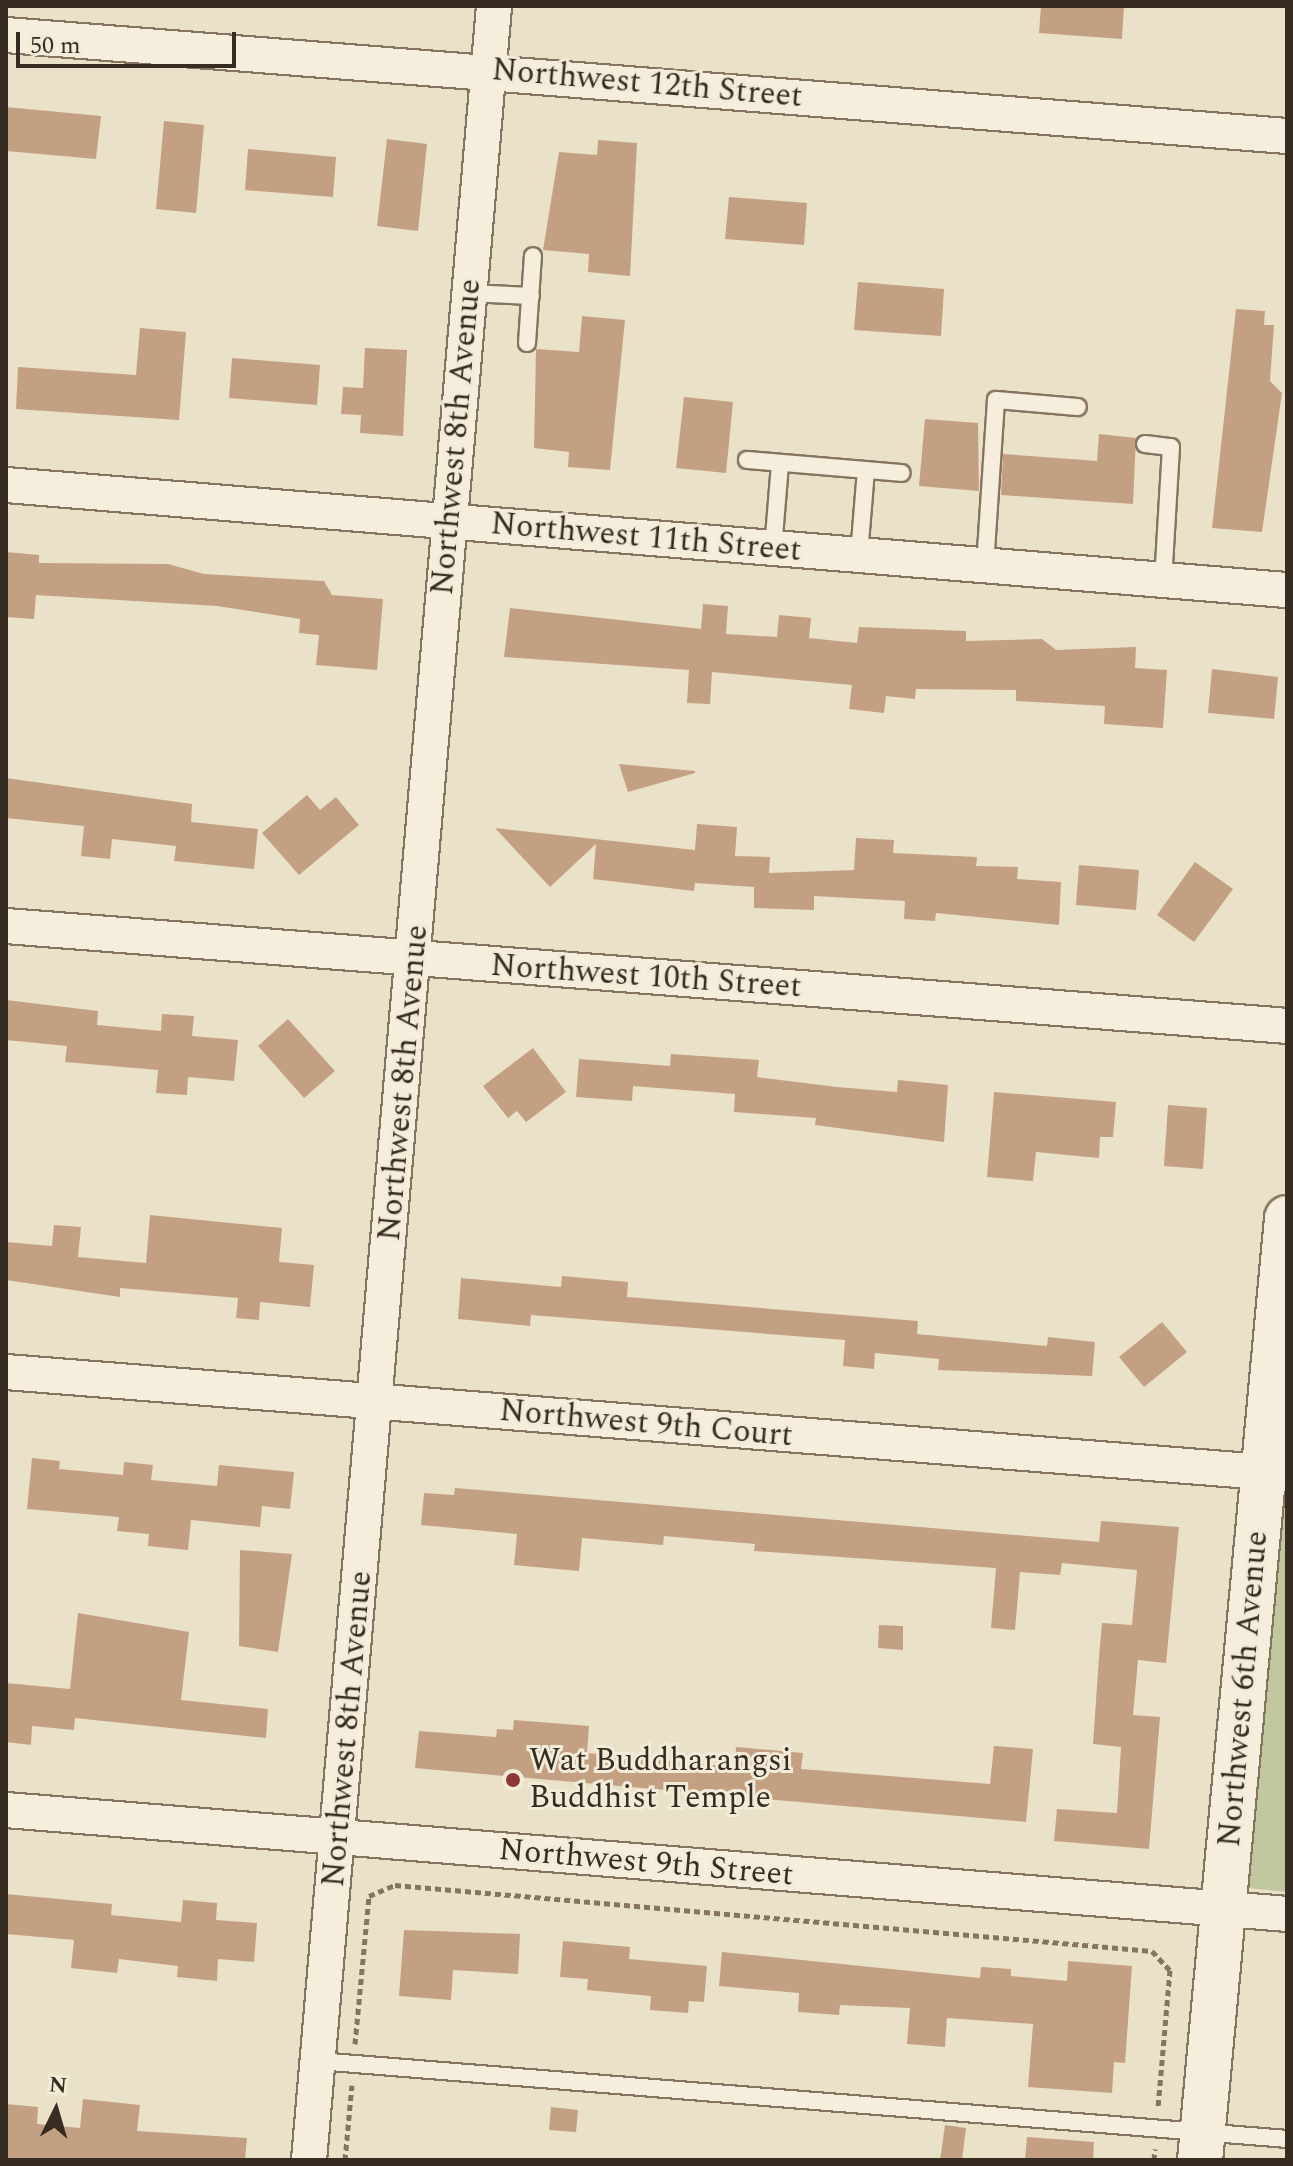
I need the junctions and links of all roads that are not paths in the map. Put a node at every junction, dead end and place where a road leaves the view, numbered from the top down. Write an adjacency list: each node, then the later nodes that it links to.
1 (494, 6): 3 (street, Northwest 8th Avenue)
2 (6, 35): 3 (street, Northwest 12th Street)
3 (488, 72): 4 (street, Northwest 12th Street); 6 (street, Northwest 8th Avenue)
4 (1287, 136)
5 (533, 256): 7 (lane)
6 (469, 293): 7 (lane); 16 (street, Northwest 8th Avenue)
7 (531, 296): 8 (lane)
8 (527, 343)
9 (1078, 407): 19 (lane)
10 (1145, 444): 20 (lane)
11 (747, 460): 12 (lane)
12 (780, 463): 13 (lane); 17 (lane)
13 (866, 470): 14 (lane); 18 (lane)
14 (901, 473)
15 (6, 485): 16 (street, Northwest 11th Street)
16 (449, 523): 17 (street, Northwest 11th Street); 23 (street, Northwest 8th Avenue)
17 (773, 549): 18 (street, Northwest 11th Street)
18 (859, 555): 19 (street, Northwest 11th Street)
19 (985, 566): 20 (street, Northwest 11th Street)
20 (1163, 580): 21 (street, Northwest 11th Street)
21 (1287, 590)
22 (6, 926): 23 (street, Northwest 10th Street)
23 (414, 960): 24 (street, Northwest 10th Street); 27 (street, Northwest 8th Avenue)
24 (1287, 1026)
25 (1287, 1218): 28 (street, Northwest 6th Avenue)
26 (6, 1372): 27 (street, Northwest 9th Court)
27 (378, 1402): 28 (street, Northwest 9th Court); 30 (street, Northwest 8th Avenue)
28 (1276, 1474): 31 (street, Northwest 6th Avenue)
29 (6, 1810): 30 (street, Northwest 9th Street)
30 (338, 1838): 31 (street, Northwest 9th Street); 33 (street, Northwest 8th Avenue)
31 (1223, 1909): 32 (street, Northwest 9th Street); 35 (street, Northwest 6th Avenue)
32 (1287, 1914)
33 (318, 2061): 35 (lane); 36 (street, Northwest 8th Avenue)
34 (1287, 2139): 35 (lane)
35 (1201, 2145)
36 (309, 2160)

